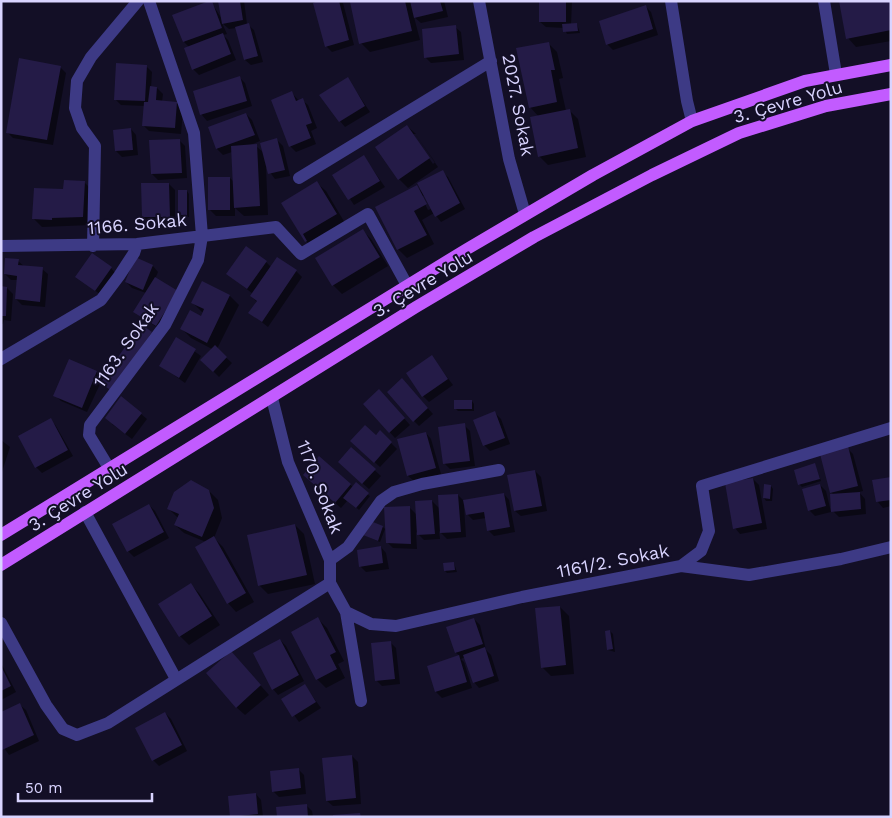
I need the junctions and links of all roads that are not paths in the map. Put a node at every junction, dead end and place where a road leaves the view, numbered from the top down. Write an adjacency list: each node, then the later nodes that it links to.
1 (138, 1): 16 (street)
2 (149, 1): 13 (street, 1163. Sokak)
3 (479, 1): 6 (street, 2027. Sokak)
4 (671, 1): 10 (street)
5 (824, 1): 8 (street)
6 (491, 61): 11 (street); 12 (street, 2027. Sokak)
7 (891, 65): 8 (main road, 3. Çevre Yolu)
8 (836, 74): 10 (main road, 3. Çevre Yolu)
9 (891, 94): 19 (main road, 3. Çevre Yolu)
10 (692, 121): 12 (main road, 3. Çevre Yolu)
11 (299, 178)
12 (525, 214): 17 (main road, 3. Çevre Yolu)
13 (202, 236): 14 (street, 1166. Sokak); 17 (street, 1166. Sokak); 21 (street, 1163. Sokak)
14 (136, 244): 16 (street, 1166. Sokak); 18 (street)
15 (1, 246): 16 (street, 1166. Sokak)
16 (93, 246)
17 (408, 287): 21 (main road, 3. Çevre Yolu)
18 (1, 359)
19 (272, 398): 23 (main road, 3. Çevre Yolu); 26 (street, 1170. Sokak)
20 (891, 428): 28 (street)
21 (109, 468): 24 (main road, 3. Çevre Yolu)
22 (499, 470): 26 (street)
23 (85, 512): 27 (main road, 3. Çevre Yolu); 32 (street)
24 (1, 535)
25 (891, 547): 28 (street, 1161/2. Sokak)
26 (330, 560): 29 (street)
27 (1, 565)
28 (681, 566): 30 (street, 1161/2. Sokak)
29 (330, 583): 30 (street); 32 (street)
30 (346, 612): 33 (street)
31 (1, 623): 32 (street)
32 (176, 679)
33 (361, 701)

